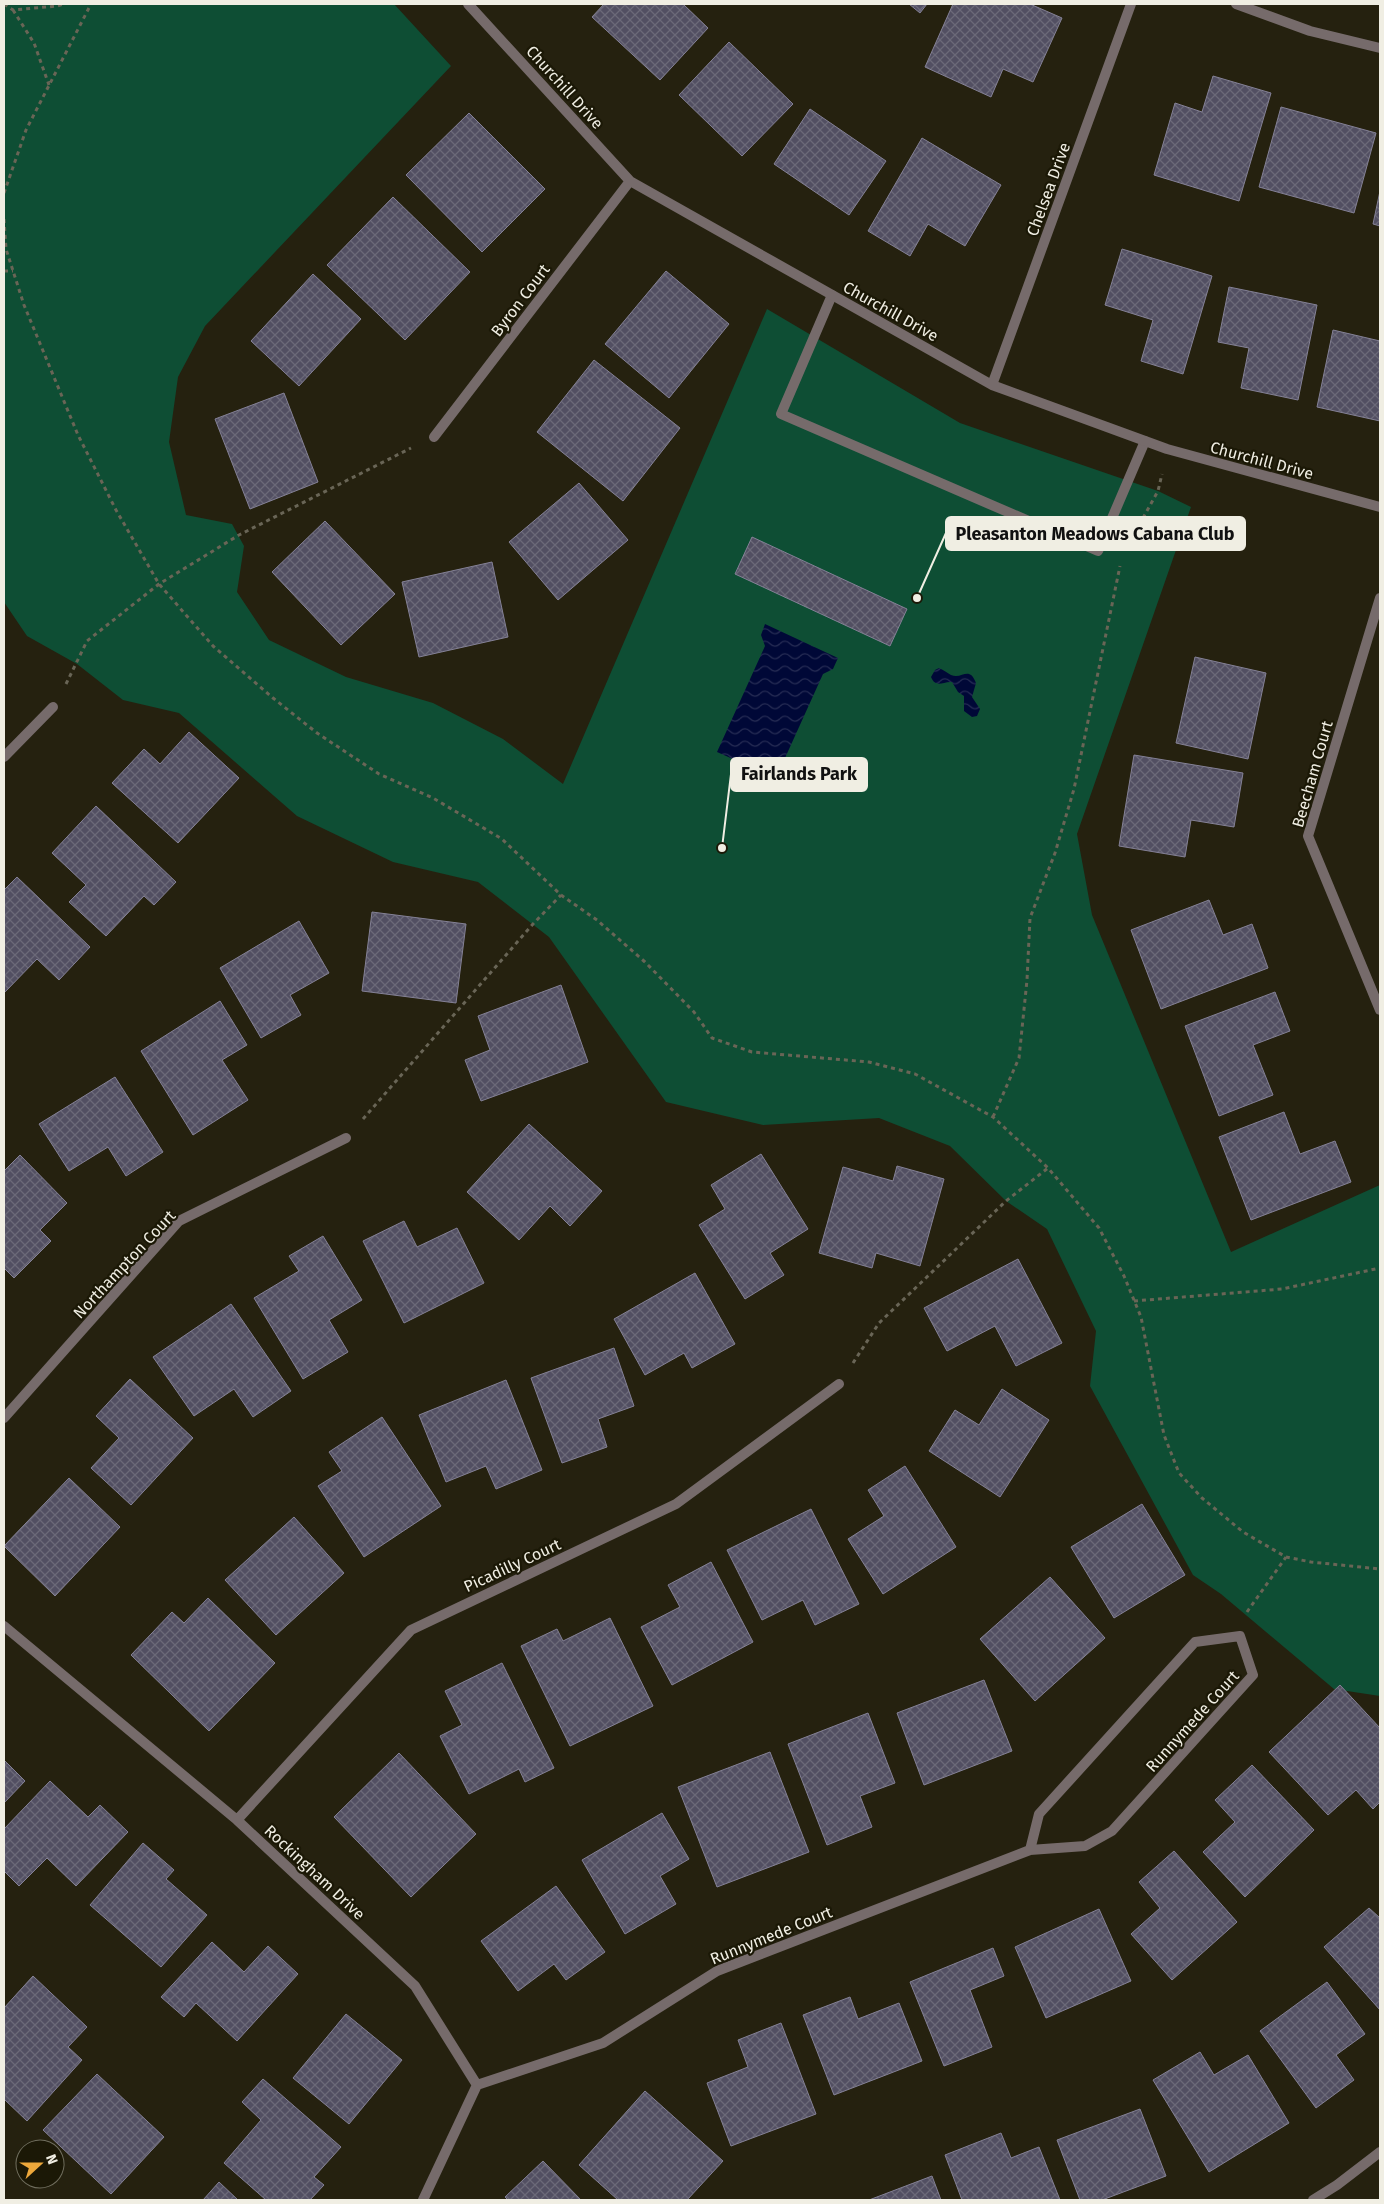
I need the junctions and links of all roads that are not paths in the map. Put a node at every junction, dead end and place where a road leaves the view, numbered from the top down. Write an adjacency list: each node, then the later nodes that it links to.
1 (468, 4): 5 (street, Churchill Drive)
2 (1132, 4): 7 (street, Chelsea Drive)
3 (1236, 4): 4 (street)
4 (1380, 48)
5 (630, 181): 6 (street, Churchill Drive); 8 (street, Byron Court)
6 (832, 295): 7 (street, Churchill Drive); 9 (street)
7 (992, 385): 9 (street, Churchill Drive)
8 (434, 437)
9 (1145, 441): 10 (street, Churchill Drive)
10 (1380, 507)
11 (1380, 598): 14 (street, Beecham Court)
12 (53, 707): 13 (street)
13 (4, 757)
14 (1380, 1010)
15 (346, 1138): 17 (street, Northampton Court)
16 (839, 1384): 19 (street, Picadilly Court)
17 (4, 1418)
18 (4, 1626): 19 (street, Rockingham Drive)
19 (238, 1820): 21 (street, Rockingham Drive)
20 (1030, 1850): 20 (street, Runnymede Court); 21 (street, Runnymede Court)
21 (477, 2086): 23 (street)
22 (1380, 2152): 24 (street)
23 (423, 2200)
24 (1314, 2200)

